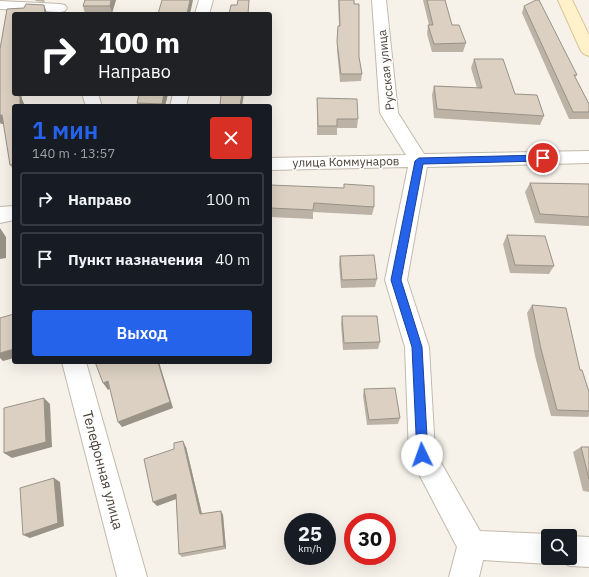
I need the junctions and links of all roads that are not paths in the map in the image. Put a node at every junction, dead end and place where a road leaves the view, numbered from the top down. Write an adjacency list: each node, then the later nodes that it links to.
1 (206, 0): 6 (street)
2 (379, 0): 9 (street, Русская улица)
3 (565, 0): 7 (street)
4 (0, 6): 5 (street)
5 (62, 7)
6 (203, 12)
7 (589, 51)
8 (589, 157): 9 (street, улица Коммунаров)
9 (419, 161): 10 (street, улица Коммунаров); 14 (street)
10 (272, 164)
11 (12, 213): 12 (street)
12 (0, 215)
13 (75, 364): 18 (street, Телефонная улица)
14 (472, 545): 15 (street); 19 (street)
15 (541, 550)
16 (577, 551): 17 (street)
17 (589, 552)
18 (132, 577)
19 (464, 577)

